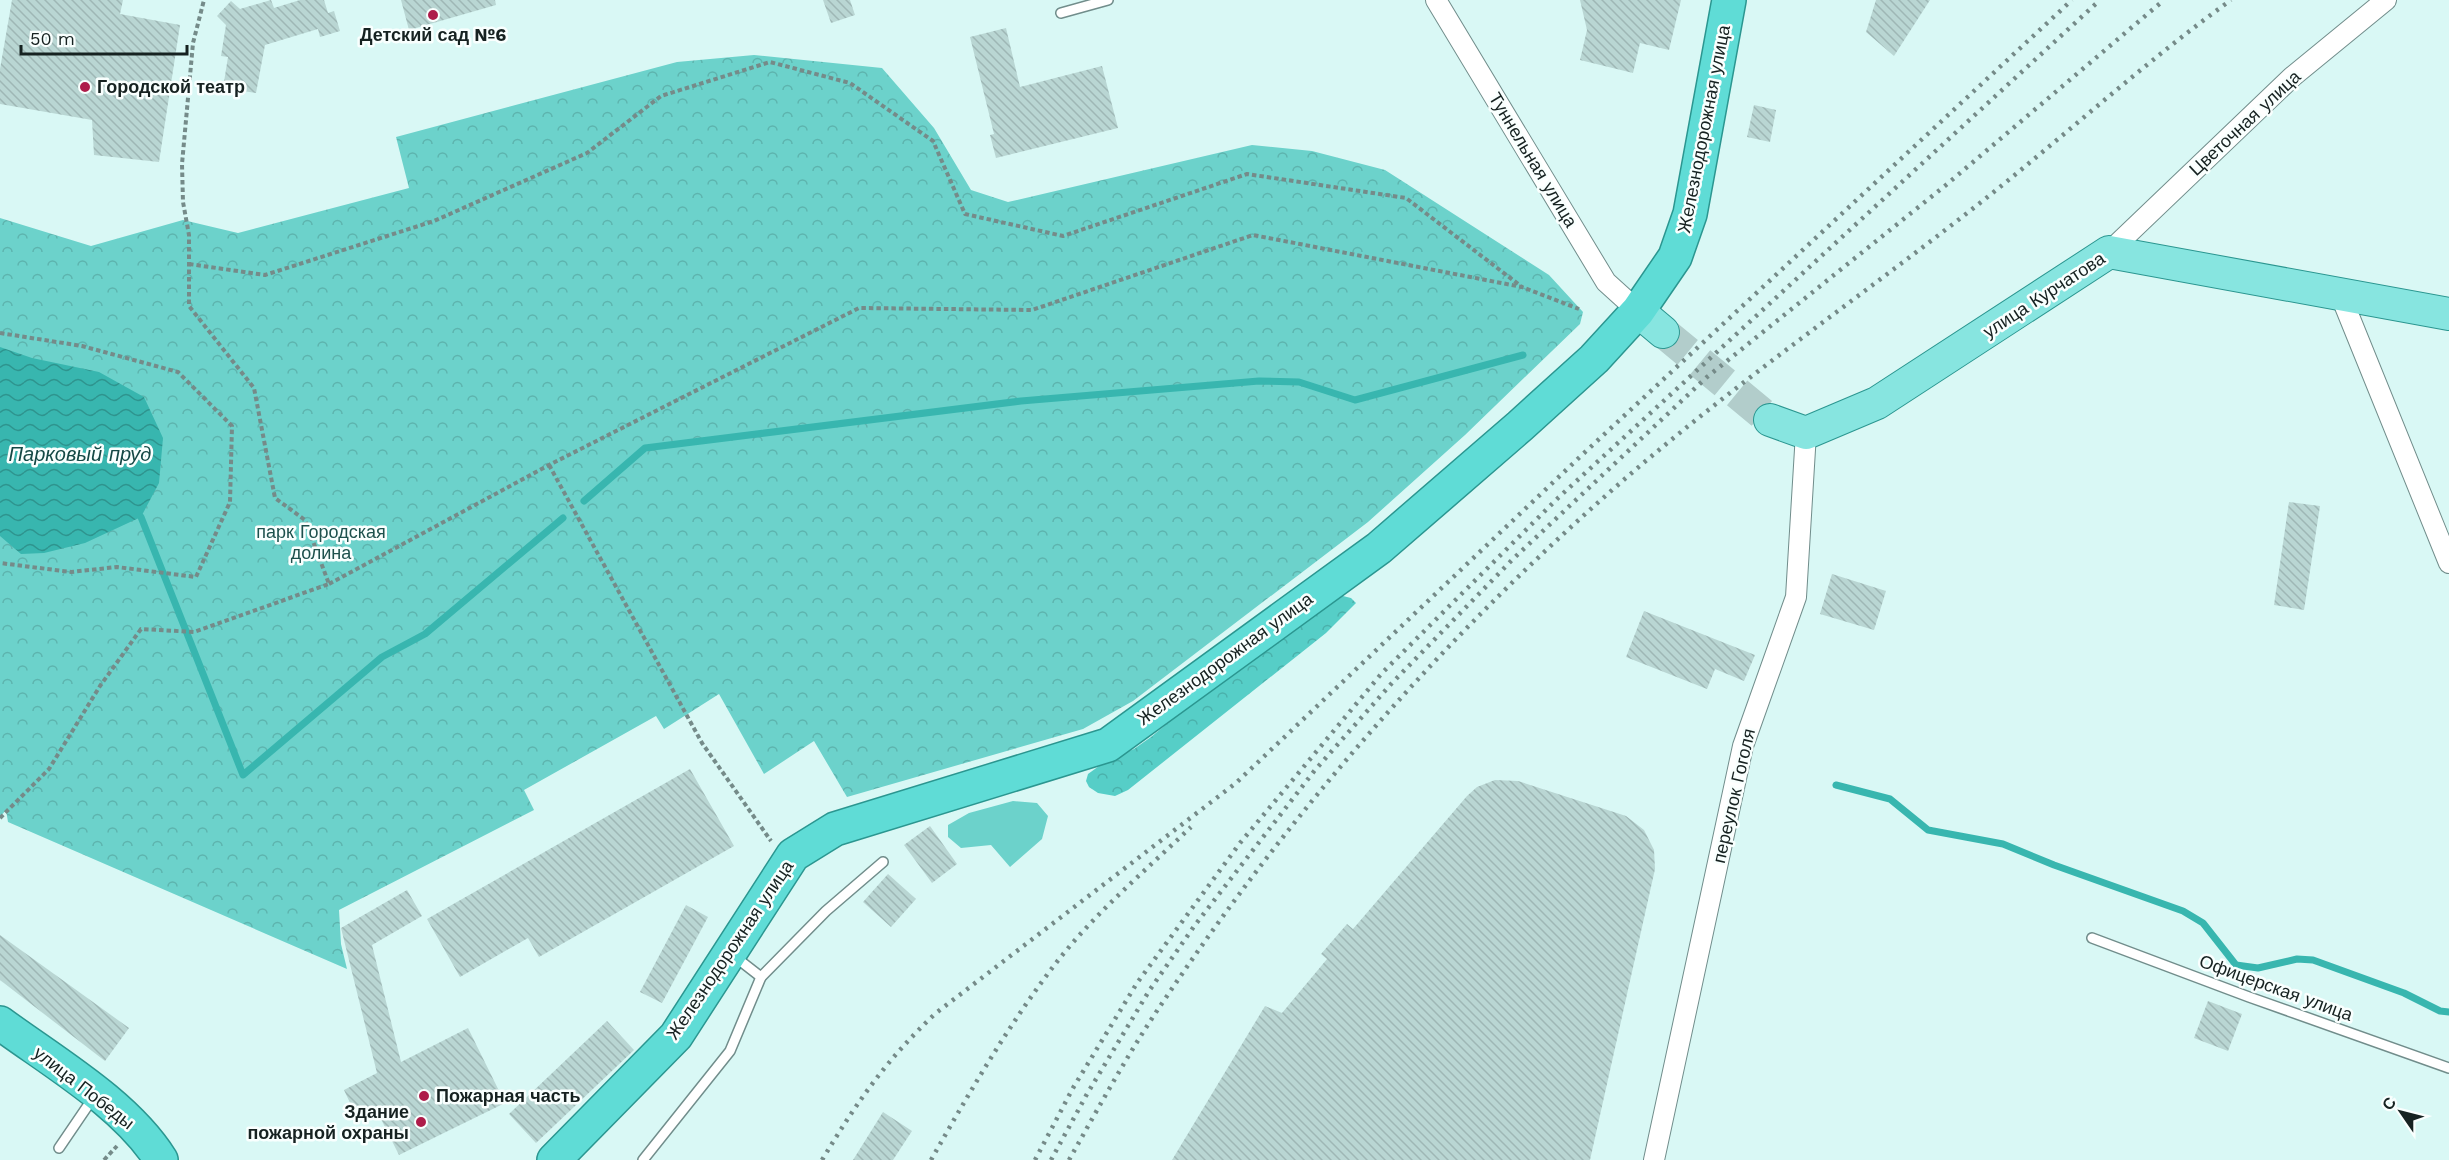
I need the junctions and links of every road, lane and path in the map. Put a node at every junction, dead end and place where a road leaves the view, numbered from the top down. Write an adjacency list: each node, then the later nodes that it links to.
1 (204, 0): 8 (path)
2 (1108, 0): 6 (lane)
3 (1436, 0): 12 (street, Туннельная улица)
4 (1730, 0): 12 (highway, Железнодорожная улица)
5 (2386, 0): 7 (street, Цветочная улица)
6 (1061, 13)
7 (2109, 252): 10 (main road, улица Курчатова); 17 (main road, улица Курчатова)
8 (189, 264): 9 (path); 21 (path)
9 (1522, 287): 11 (path); 18 (path)
10 (2340, 294): 13 (main road, улица Курчатова); 20 (street)
11 (1580, 309)
12 (1638, 311): 14 (main road); 26 (highway, Железнодорожная улица)
13 (2449, 314)
14 (1663, 332)
15 (0, 333): 19 (path)
16 (1770, 420): 17 (main road)
17 (1806, 433): 35 (street, переулок Гоголя)
18 (549, 465): 21 (path); 23 (path)
19 (0, 563)
20 (2449, 563)
21 (329, 584): 22 (path)
22 (0, 818)
23 (772, 843)
24 (883, 862): 27 (lane)
25 (2092, 938): 29 (lane, Офицерская улица)
26 (730, 953): 27 (lane); 33 (highway, Железнодорожная улица)
27 (761, 977): 34 (lane)
28 (0, 1023): 30 (highway, улица Победы)
29 (2449, 1068)
30 (96, 1094): 31 (lane); 32 (highway, улица Победы)
31 (59, 1148)
32 (161, 1160)
33 (554, 1160)
34 (643, 1160)
35 (1654, 1160)

